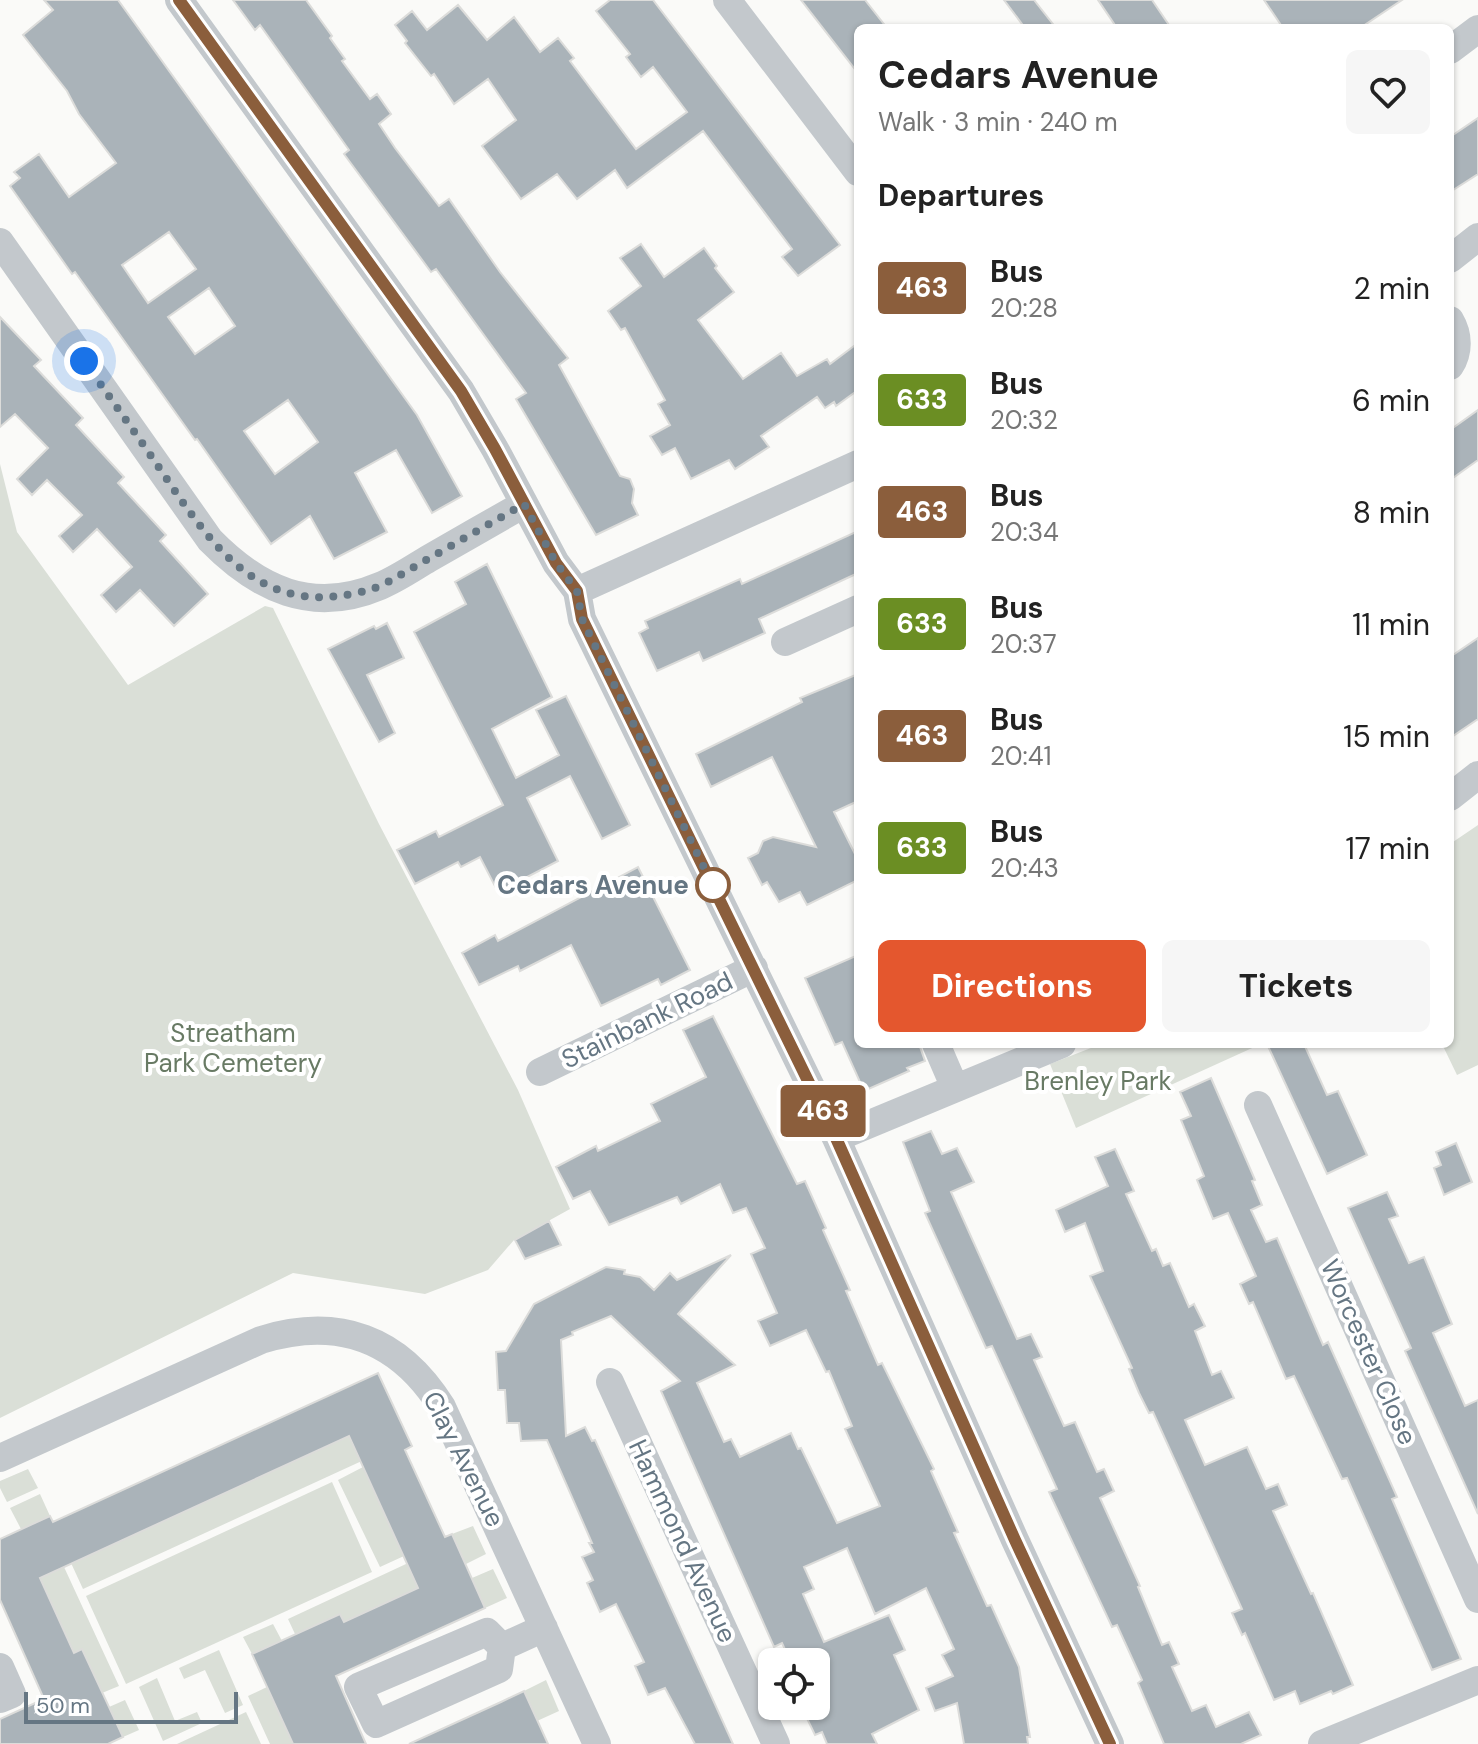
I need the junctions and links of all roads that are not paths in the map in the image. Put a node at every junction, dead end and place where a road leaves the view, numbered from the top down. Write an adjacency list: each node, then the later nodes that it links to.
1 (179, 0): 12 (street)
2 (727, 0): 5 (street)
3 (1478, 29): 4 (street)
4 (1454, 47)
5 (854, 167)
6 (1478, 237): 7 (street)
7 (1454, 256)
8 (4, 257): 12 (street)
9 (1454, 332): 10 (street)
10 (1454, 360)
11 (854, 470): 13 (street)
12 (524, 504): 13 (street)
13 (577, 591): 18 (street)
14 (854, 611): 15 (street)
15 (785, 642)
16 (1478, 775): 17 (street)
17 (1454, 794)
18 (754, 968): 21 (street, Stainbank Road); 24 (street)
19 (938, 1048): 22 (street)
20 (1052, 1048): 22 (street)
21 (540, 1072)
22 (955, 1088): 24 (street)
23 (1258, 1105): 27 (street, Worcester Close)
24 (836, 1138): 35 (street)
25 (610, 1382): 34 (street, Hammond Avenue)
26 (0, 1458): 28 (street, Clay Avenue)
27 (1478, 1599)
28 (544, 1628): 29 (street); 33 (street, Clay Avenue)
29 (502, 1647): 29 (street)
30 (0, 1667): 32 (street)
31 (1478, 1680): 36 (street)
32 (0, 1699)
33 (597, 1744)
34 (776, 1744)
35 (1110, 1744)
36 (1322, 1744)

